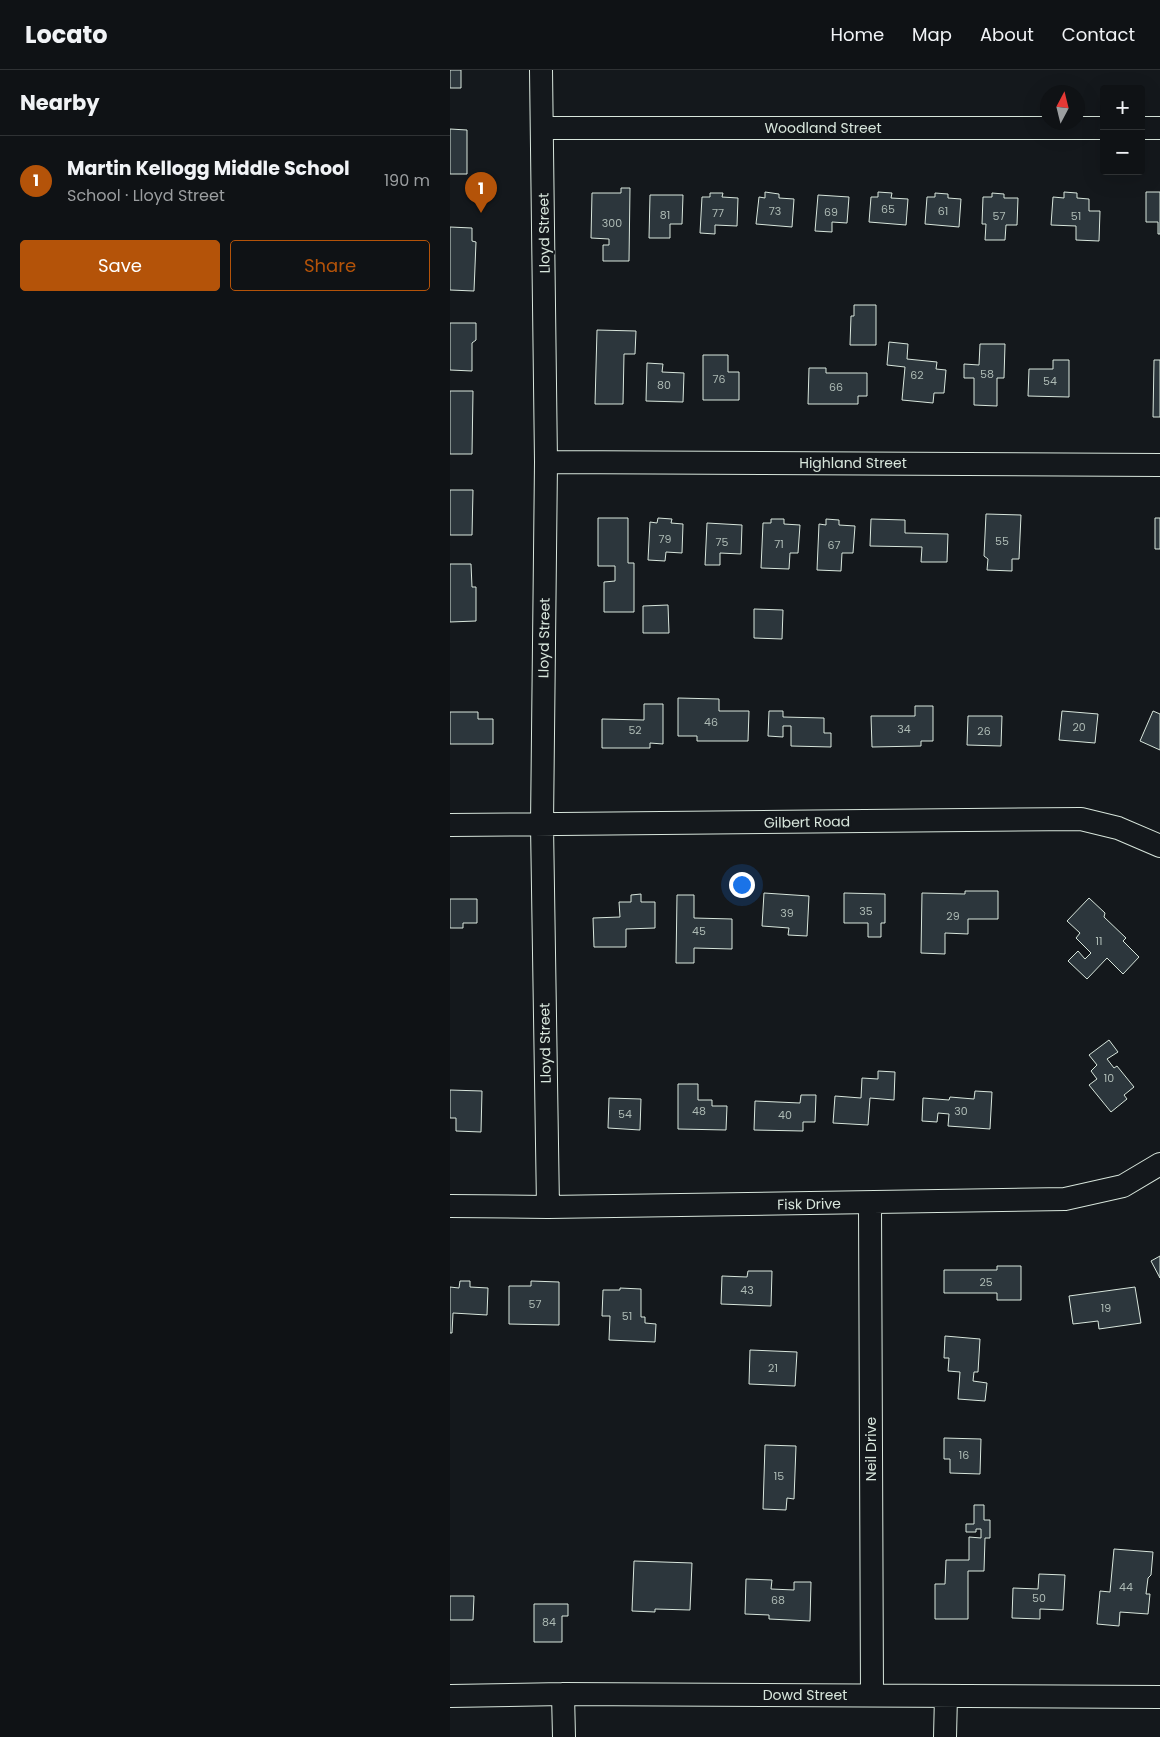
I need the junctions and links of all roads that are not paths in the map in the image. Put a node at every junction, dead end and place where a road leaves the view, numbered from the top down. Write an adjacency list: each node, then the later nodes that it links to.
1 (541, 70): 2 (street, Lloyd Street)
2 (542, 128): 3 (street, Woodland Street); 6 (street, Lloyd Street)
3 (1100, 128)
4 (1145, 128): 5 (street)
5 (1160, 128)
6 (546, 462): 7 (street, Highland Street); 9 (street, Lloyd Street)
7 (1160, 464)
8 (450, 824): 9 (street, Gilbert Road)
9 (542, 825): 10 (street, Gilbert Road); 14 (street, Lloyd Street)
10 (1160, 846)
11 (1160, 1164): 12 (street, Fisk Drive)
12 (870, 1203): 14 (street, Fisk Drive); 16 (street, Neil Drive)
13 (450, 1206): 14 (street, Fisk Drive)
14 (548, 1207)
15 (563, 1694): 16 (street, Dowd Street); 17 (street, Dowd Street); 20 (street)
16 (872, 1695): 18 (street, Dowd Street)
17 (450, 1696)
18 (946, 1696): 19 (street, Dowd Street); 21 (street)
19 (1160, 1696)
20 (564, 1737)
21 (945, 1737)

